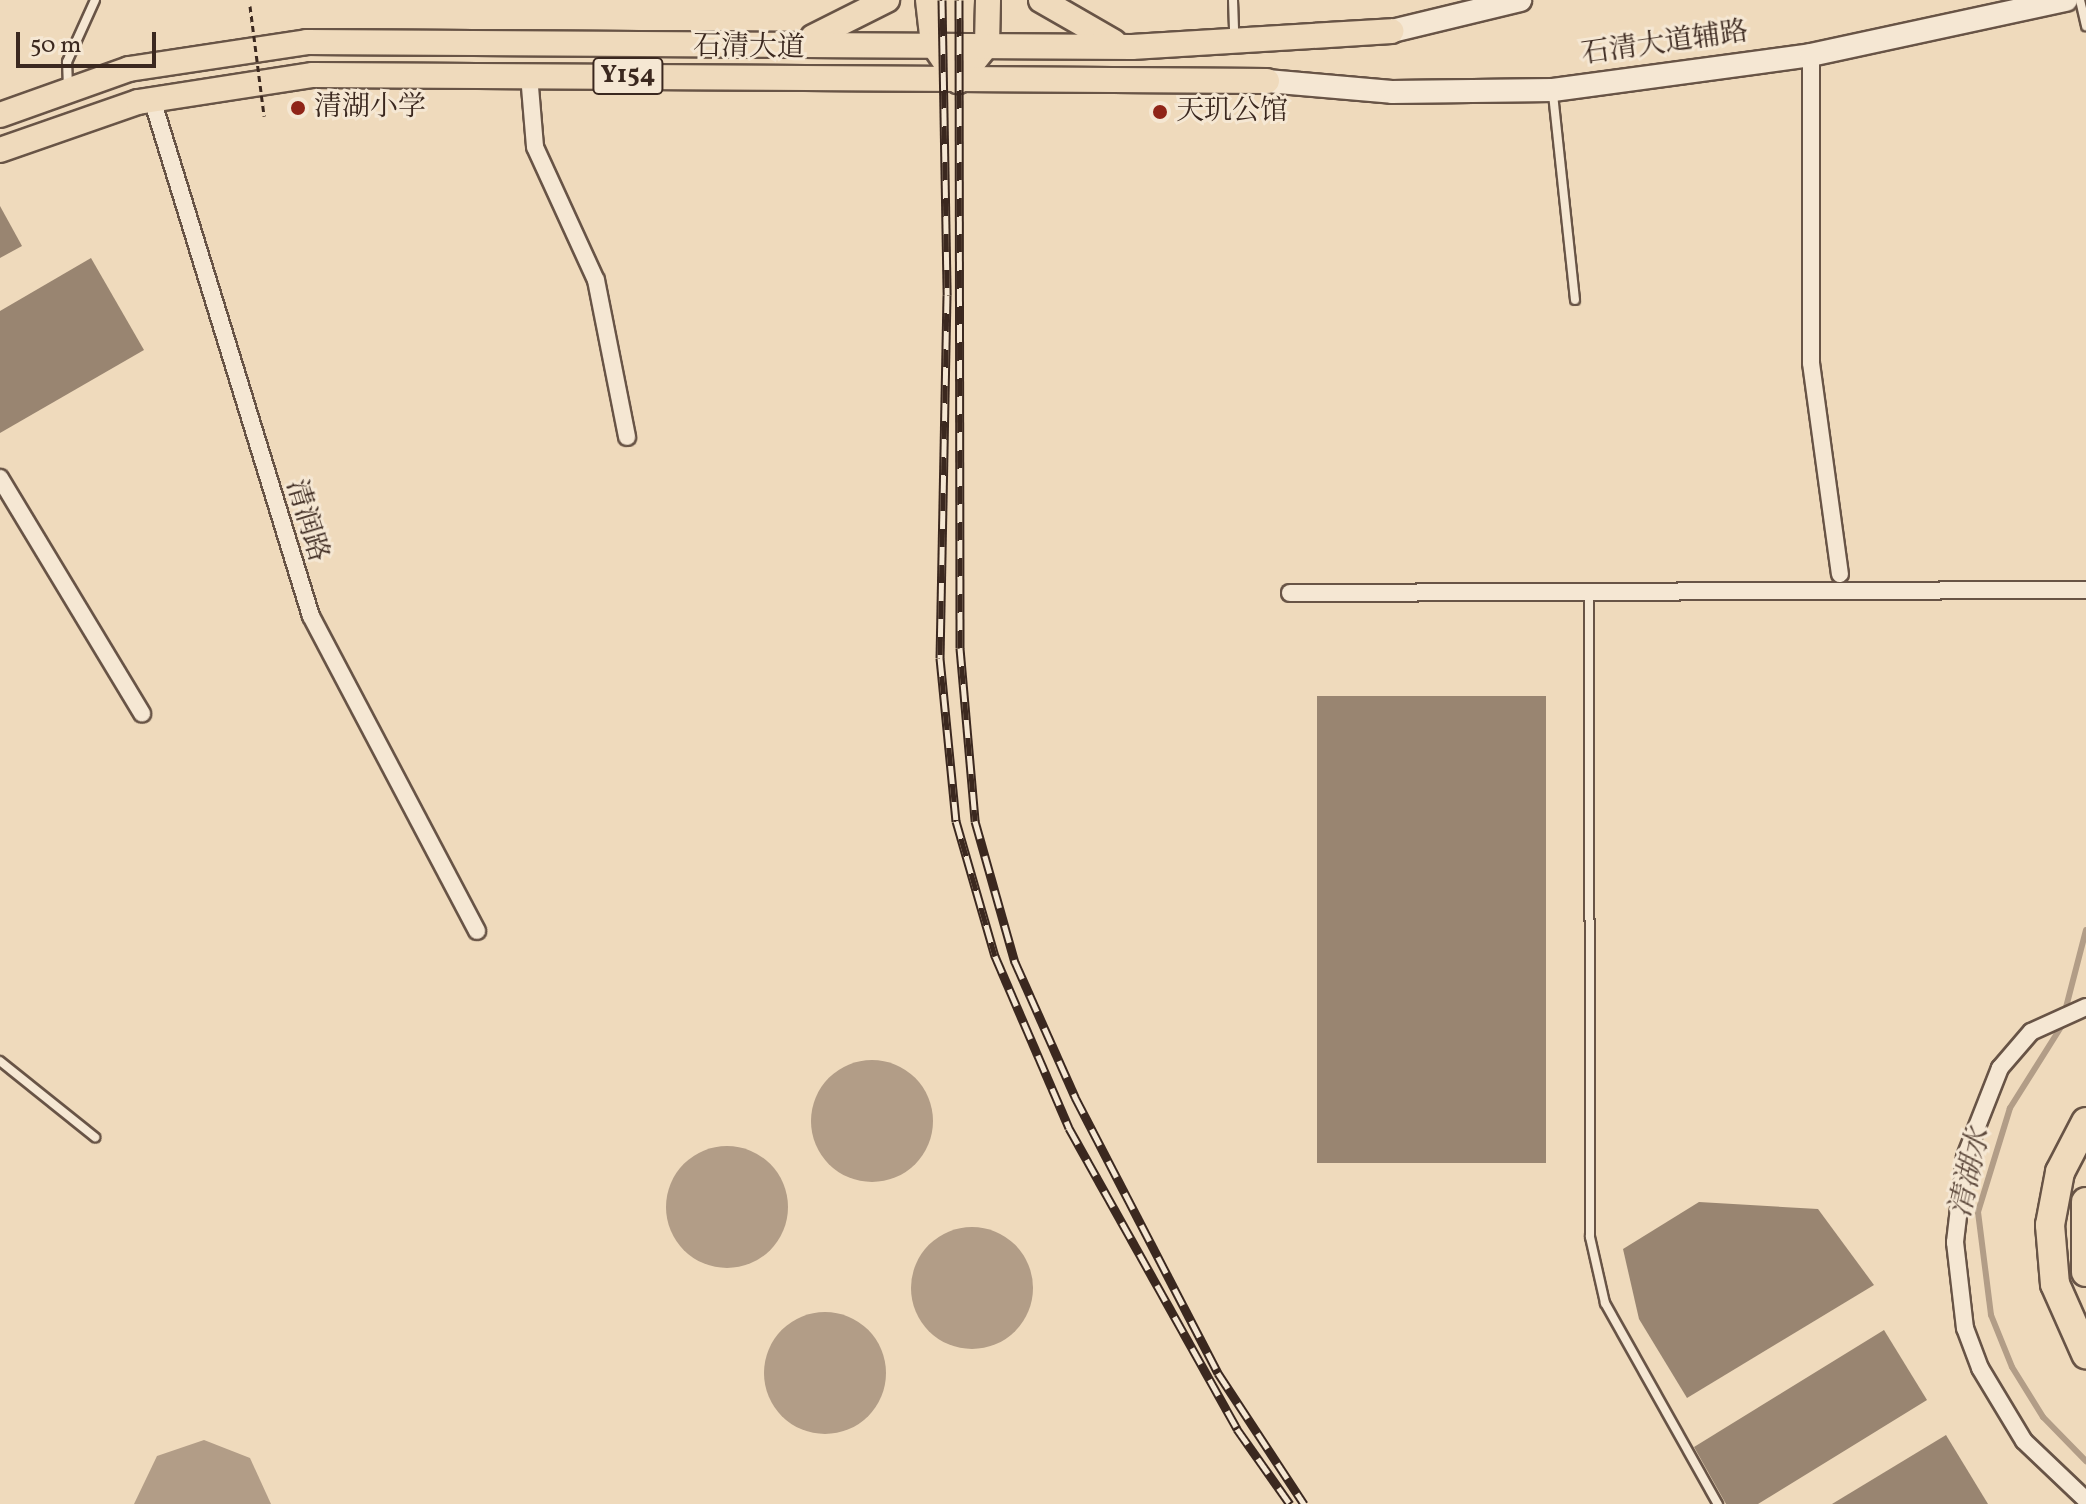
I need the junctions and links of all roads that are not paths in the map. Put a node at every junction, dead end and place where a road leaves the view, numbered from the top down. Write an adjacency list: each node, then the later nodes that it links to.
1 (95, 0): 21 (lane)
2 (887, 0): 13 (main road)
3 (928, 0): 14 (main road)
4 (988, 0): 15 (main road)
5 (1041, 0): 16 (main road)
6 (1233, 0): 12 (lane)
7 (1520, 0): 11 (main road, Y154)
8 (2066, 0): 17 (main road, 石清大道辅路 / Y154)
9 (2080, 0): 10 (lane)
10 (2086, 26)
11 (1392, 31): 12 (main road, 石清大道 / Y154)
12 (1234, 41): 16 (main road, 石清大道 / Y154)
13 (783, 43): 14 (main road, 石清大道 / Y154); 21 (main road, 石清大道 / Y154)
14 (933, 44): 15 (main road, 石清大道 / Y154); 19 (main road)
15 (987, 45): 16 (main road, 石清大道 / Y154); 19 (main road)
16 (1132, 47)
17 (1811, 55): 22 (main road, 石清大道辅路 / Y154); 29 (street)
18 (529, 75): 19 (main road, 石清大道 / Y154); 23 (main road, 石清大道 / Y154); 27 (street)
19 (958, 81): 20 (main road, 石清大道 / Y154)
20 (1267, 81): 22 (main road, 石清大道辅路 / Y154)
21 (68, 88): 24 (main road, 石清大道 / Y154)
22 (1553, 90): 26 (lane)
23 (152, 99): 25 (main road, 石清大道 / Y154); 34 (street, 清润路)
24 (2, 113)
25 (0, 150)
26 (1575, 300)
27 (627, 437)
28 (0, 478): 33 (street)
29 (1840, 574)
30 (2086, 590): 31 (street)
31 (1589, 592): 32 (street); 43 (lane)
32 (1290, 593)
33 (142, 713)
34 (477, 931)
35 (2086, 1007): 42 (street)
36 (0, 1061): 38 (lane)
37 (2086, 1122): 41 (highway)
38 (95, 1137)
39 (2086, 1202): 40 (highway)
40 (2086, 1272)
41 (2086, 1354)
42 (2086, 1500)
43 (1718, 1504)

